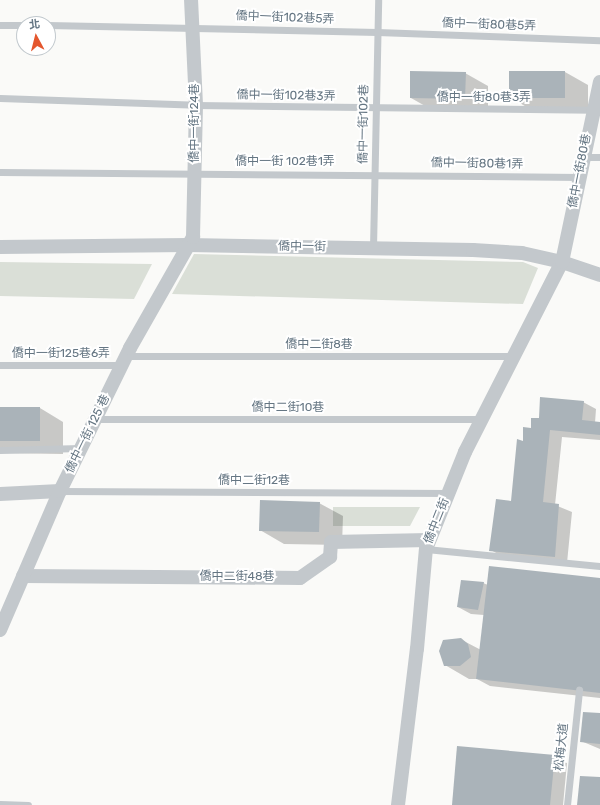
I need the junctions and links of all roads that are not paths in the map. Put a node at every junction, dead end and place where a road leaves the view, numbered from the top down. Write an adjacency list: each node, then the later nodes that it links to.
1 (191, 0): 6 (street, 僑中一街124巷)
2 (378, 0): 7 (lane, 僑中一街102巷)
3 (0, 25): 4 (lane)
4 (16, 25)
5 (56, 25): 6 (lane, 僑中一街102巷5弄)
6 (192, 26): 7 (lane, 僑中一街102巷5弄); 11 (street, 僑中一街124巷)
7 (377, 32): 8 (lane, 僑中一街80巷5弄); 12 (lane, 僑中一街102巷)
8 (600, 40)
9 (600, 82): 13 (street, 僑中一街80巷)
10 (0, 98): 11 (lane, 僑中一街102巷3弄)
11 (196, 105): 12 (lane, 僑中一街102巷3弄); 17 (street, 僑中一街124巷)
12 (375, 108): 13 (lane, 僑中一街80巷3弄); 18 (lane, 僑中一街102巷)
13 (592, 110): 14 (street, 僑中一街80巷)
14 (583, 157): 15 (lane); 19 (street, 僑中一街80巷)
15 (600, 157)
16 (0, 172): 17 (lane, 僑中一街 102巷1弄)
17 (195, 173): 18 (lane, 僑中一街 102巷1弄); 20 (street, 僑中一街124巷)
18 (374, 174): 19 (lane, 僑中一街80巷1弄); 22 (lane, 僑中一街102巷)
19 (579, 177): 23 (street, 僑中一街80巷)
20 (188, 245): 21 (street, 僑中一街); 22 (street, 僑中一街); 26 (street, 僑中一街 125 巷)
21 (0, 247)
22 (373, 248): 23 (street, 僑中一街)
23 (562, 262): 24 (street, 僑中一街); 25 (street, 僑中二街)
24 (600, 275)
25 (513, 356): 26 (lane, 僑中二街8巷); 29 (street, 僑中二街)
26 (124, 361): 27 (lane, 僑中一街125巷6弄); 28 (street, 僑中一街 125 巷)
27 (0, 365)
28 (96, 419): 29 (lane, 僑中二街10巷); 30 (street, 僑中一街 125 巷)
29 (481, 419): 33 (street, 僑中二街)
30 (81, 448): 31 (lane); 32 (street, 僑中一街 125 巷)
31 (0, 450)
32 (60, 491): 33 (lane, 僑中二街12巷); 34 (street); 37 (street, 僑中一街 125 巷)
33 (448, 493): 35 (street, 僑中二街)
34 (0, 494)
35 (428, 544): 36 (lane); 37 (street, 僑中二街48巷); 42 (street, 僑中二街)
36 (600, 566)
37 (23, 576): 38 (street, 僑中一街 125 巷)
38 (0, 630)
39 (579, 690): 43 (lane, 松梅大道)
40 (0, 804): 41 (lane)
41 (28, 805)
42 (398, 805)
43 (567, 805)

